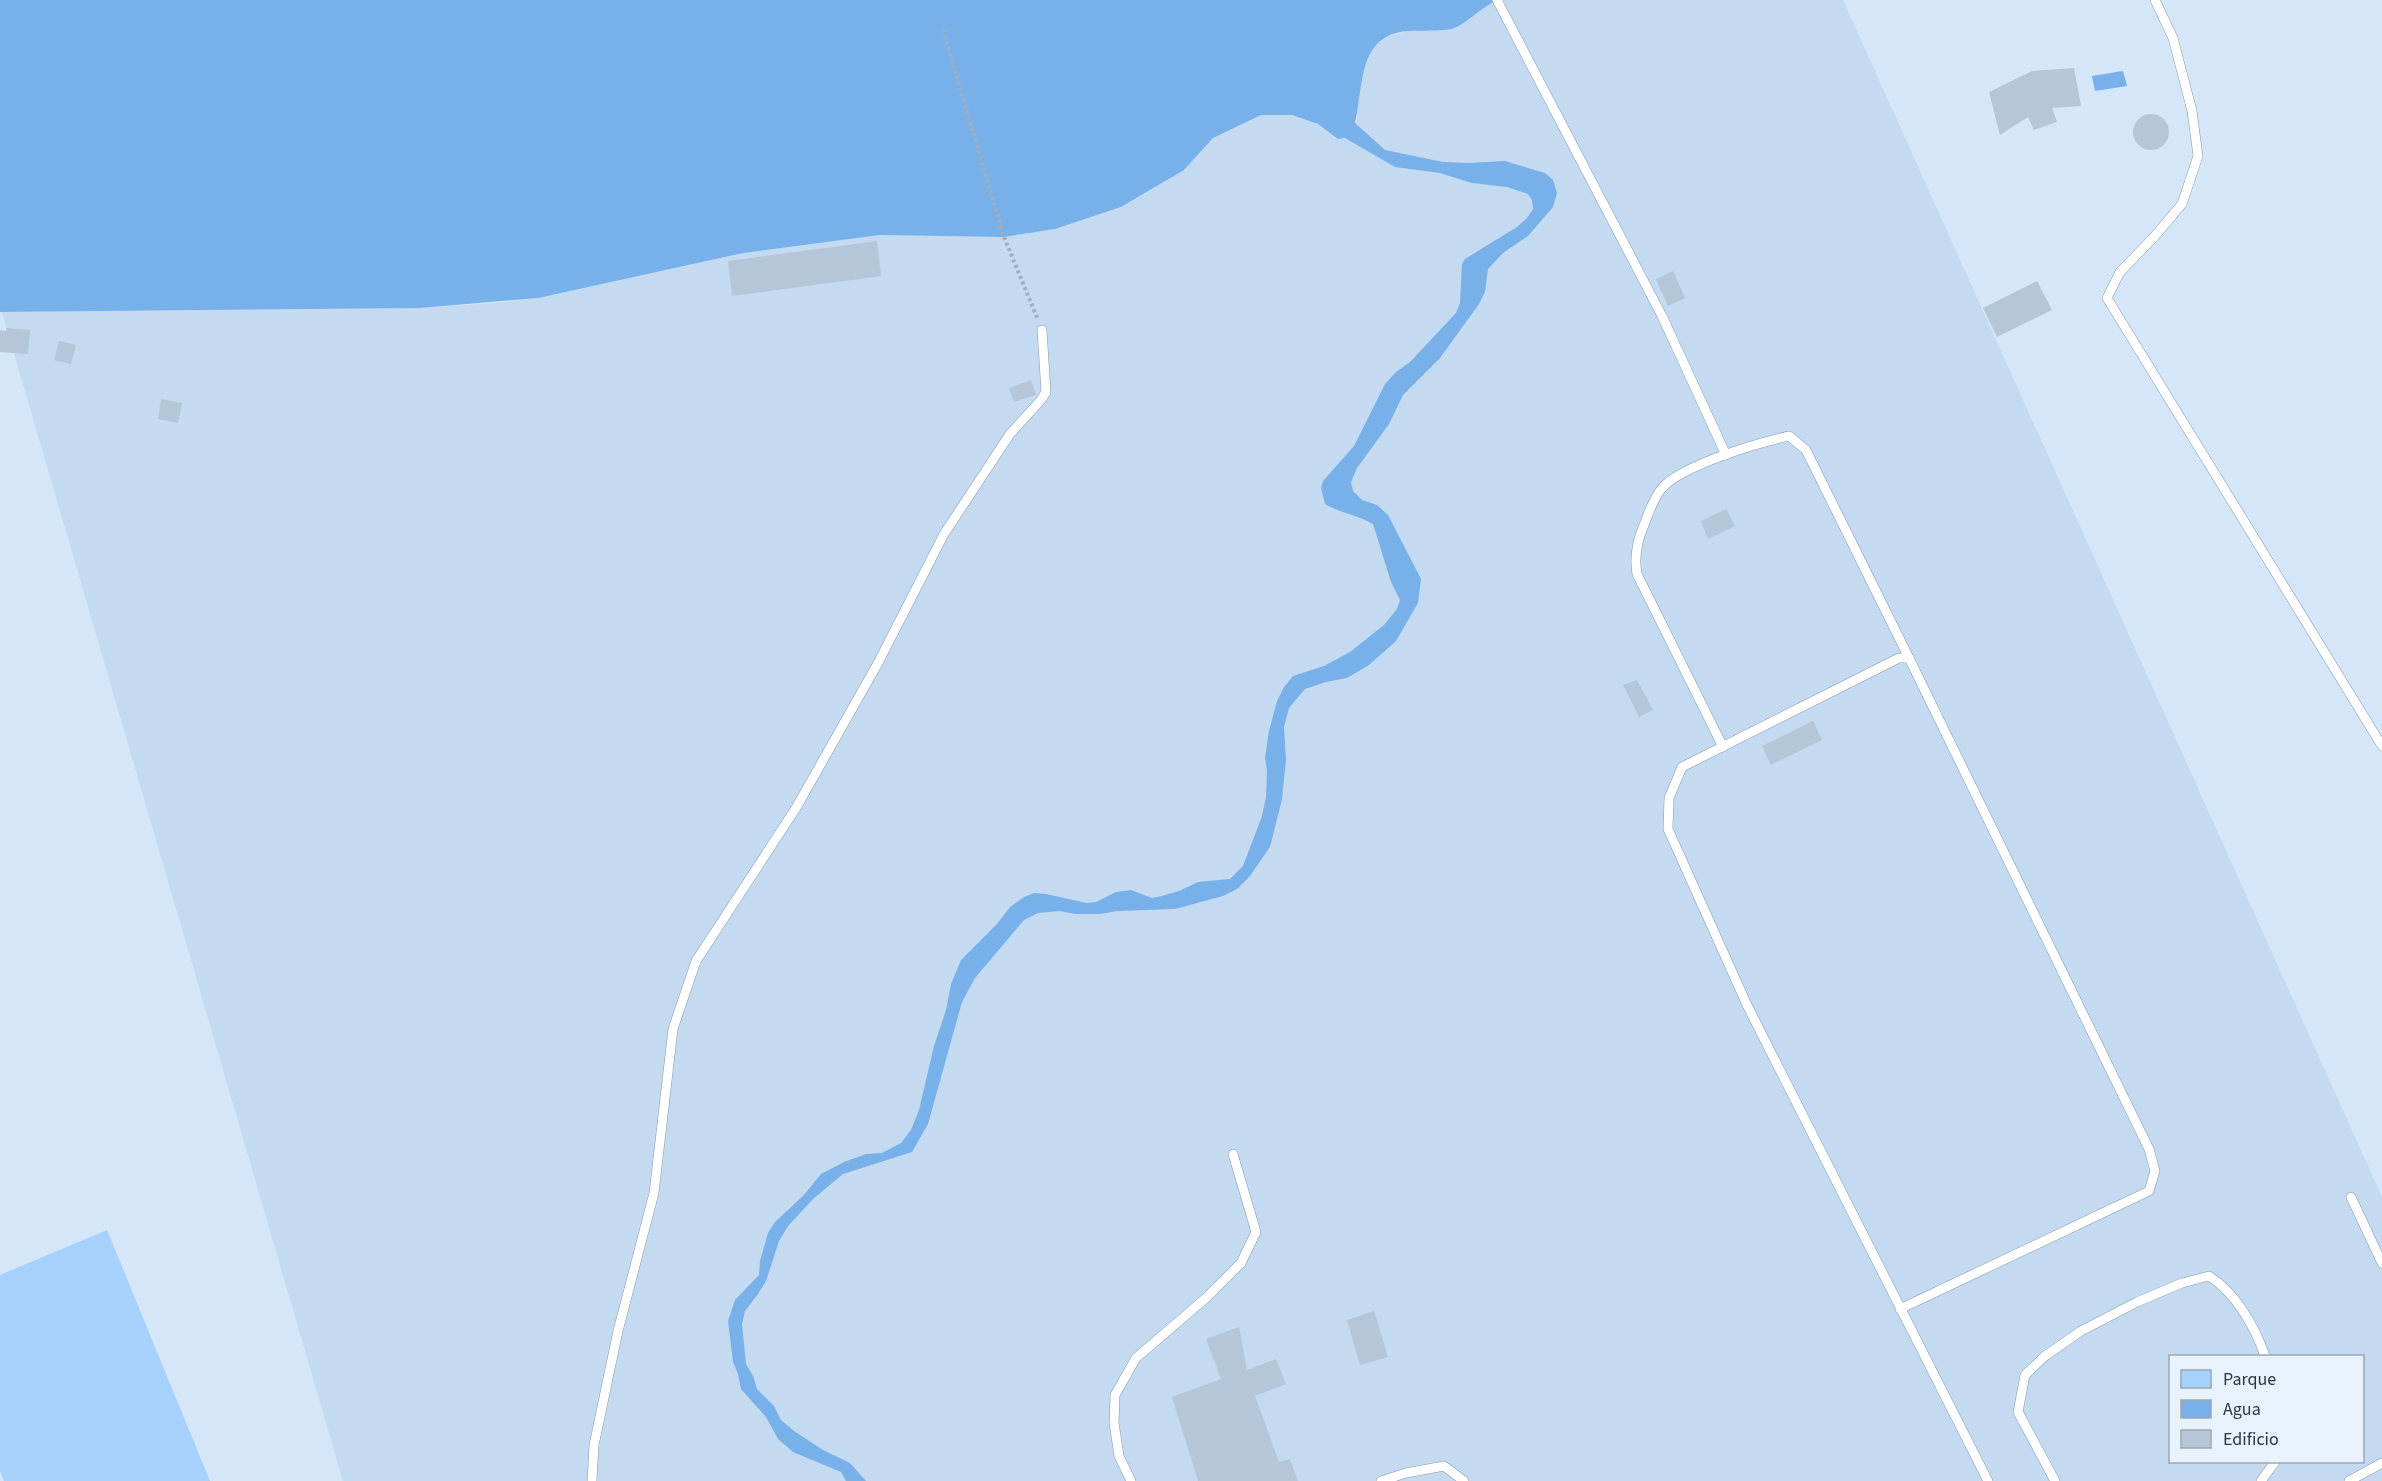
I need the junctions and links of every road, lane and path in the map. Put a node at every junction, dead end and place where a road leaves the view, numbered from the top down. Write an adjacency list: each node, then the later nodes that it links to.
1 (1497, 0): 5 (lane)
2 (2155, 0): 7 (lane)
3 (943, 30): 4 (path)
4 (1042, 330): 16 (lane)
5 (1726, 454): 6 (lane); 8 (lane)
6 (1909, 658): 8 (lane); 12 (lane)
7 (2382, 746)
8 (1723, 747): 12 (lane)
9 (1233, 1154): 17 (lane)
10 (2351, 1197): 11 (lane)
11 (2382, 1263)
12 (1900, 1309): 20 (lane)
13 (2264, 1355): 21 (lane)
14 (2274, 1463): 22 (lane)
15 (2382, 1463): 23 (lane)
16 (592, 1481)
17 (1131, 1481)
18 (1381, 1481): 19 (lane)
19 (1464, 1481)
20 (1988, 1481)
21 (2055, 1481)
22 (2261, 1481)
23 (2349, 1481)

